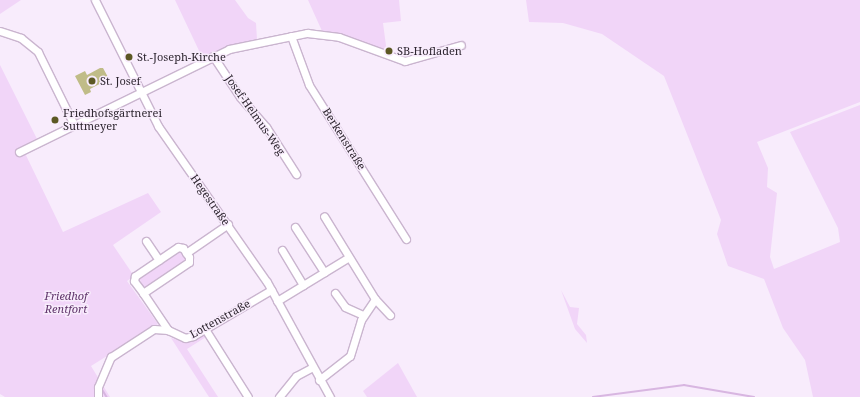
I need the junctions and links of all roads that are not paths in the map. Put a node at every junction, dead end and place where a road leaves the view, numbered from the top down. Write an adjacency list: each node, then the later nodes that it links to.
1 (95, 0): 6 (street, Hegestraße)
2 (0, 31): 7 (street)
3 (291, 36): 4 (street); 5 (street); 13 (street, Berkenstraße)
4 (461, 45)
5 (213, 56): 6 (street); 9 (street, Josef-Helmus-Weg)
6 (142, 92): 7 (street); 11 (street, Hegestraße)
7 (74, 125): 8 (street)
8 (19, 152)
9 (296, 174)
10 (324, 216): 17 (street)
11 (228, 224): 16 (street); 21 (street, Hegestraße)
12 (295, 227): 19 (street)
13 (406, 239)
14 (146, 240): 18 (street)
15 (282, 250): 20 (street)
16 (186, 253): 18 (street); 23 (street)
17 (349, 257): 19 (street); 24 (street)
18 (159, 260): 23 (street)
19 (324, 272): 20 (street)
20 (303, 284): 25 (street)
21 (271, 290): 25 (street, Hegestraße); 28 (street, Lottenstraße)
22 (335, 293): 27 (street)
23 (142, 294): 29 (street)
24 (375, 300): 26 (street); 27 (street)
25 (277, 301): 30 (street, Hegestraße)
26 (390, 315)
27 (362, 318): 31 (street)
28 (205, 329): 29 (street, Lottenstraße); 33 (street)
29 (168, 330): 32 (street, Lottenstraße)
30 (312, 368): 31 (street, Hegestraße); 34 (street)
31 (319, 380): 35 (street, Hegestraße)
32 (98, 397)
33 (248, 397)
34 (279, 397)
35 (330, 397)

